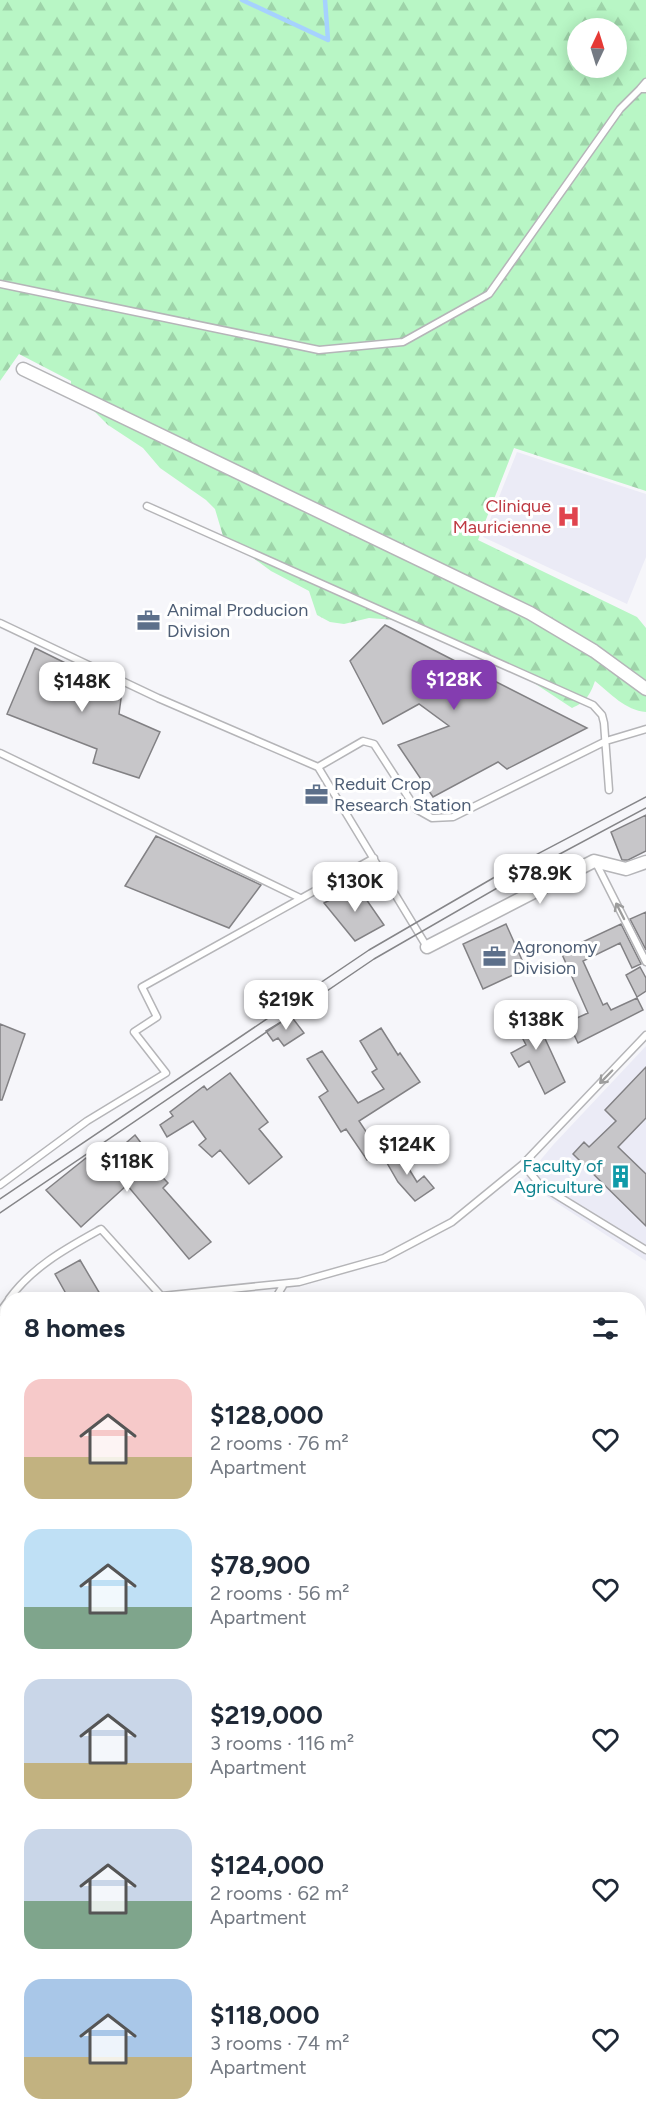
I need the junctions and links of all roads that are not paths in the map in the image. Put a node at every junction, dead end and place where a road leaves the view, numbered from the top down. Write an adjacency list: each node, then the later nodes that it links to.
1 (646, 82): 2 (lane)
2 (643, 89): 3 (lane)
3 (0, 284)
4 (23, 369): 7 (street)
5 (147, 506): 9 (lane)
6 (0, 623): 11 (lane)
7 (646, 688)
8 (646, 729): 9 (lane)
9 (606, 741): 11 (lane); 12 (lane)
10 (0, 753): 16 (lane)
11 (318, 767): 13 (lane)
12 (609, 790)
13 (374, 858): 16 (lane); 17 (lane)
14 (594, 861): 15 (street); 17 (street); 18 (lane, one-way to 14)
15 (646, 862)
16 (300, 897): 21 (lane)
17 (427, 947)
18 (646, 962)
19 (646, 1035): 20 (lane, one-way to 20)
20 (523, 1164): 22 (lane); 23 (lane)
21 (0, 1185)
22 (646, 1250)
23 (284, 1284): 26 (lane); 27 (lane)
24 (14, 1292): 25 (lane)
25 (158, 1292)
26 (210, 1292)
27 (279, 1292)

